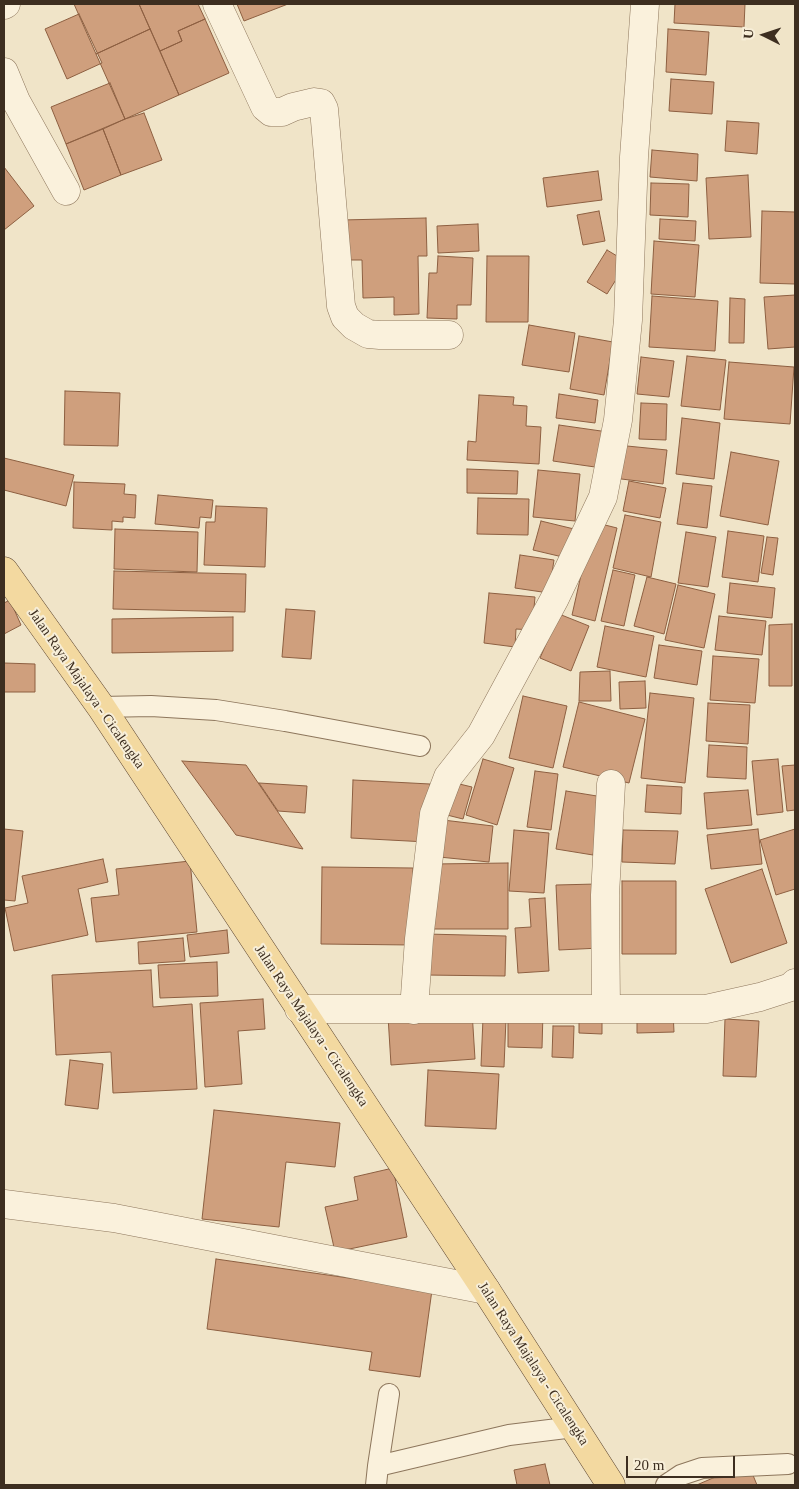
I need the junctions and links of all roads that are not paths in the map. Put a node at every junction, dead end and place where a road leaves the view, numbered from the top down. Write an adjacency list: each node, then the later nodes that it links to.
1 (217, 4): 5 (street)
2 (645, 4): 13 (street)
3 (4, 72): 4 (street)
4 (66, 191)
5 (449, 335)
6 (4, 571): 7 (main road, Jalan Raya Majalaya - Cicalengka)
7 (100, 707): 8 (lane); 12 (main road, Jalan Raya Majalaya - Cicalengka)
8 (420, 746)
9 (611, 784): 11 (street)
10 (795, 983): 11 (street)
11 (606, 1008): 13 (street)
12 (299, 1009): 13 (street); 15 (main road, Jalan Raya Majalaya - Cicalengka)
13 (414, 1010)
14 (4, 1204): 15 (street)
15 (486, 1290): 17 (main road, Jalan Raya Majalaya - Cicalengka)
16 (389, 1394): 19 (lane)
17 (574, 1427): 19 (lane); 20 (main road, Jalan Raya Majalaya - Cicalengka)
18 (788, 1464): 21 (lane)
19 (377, 1476)
20 (611, 1485)
21 (666, 1485)

